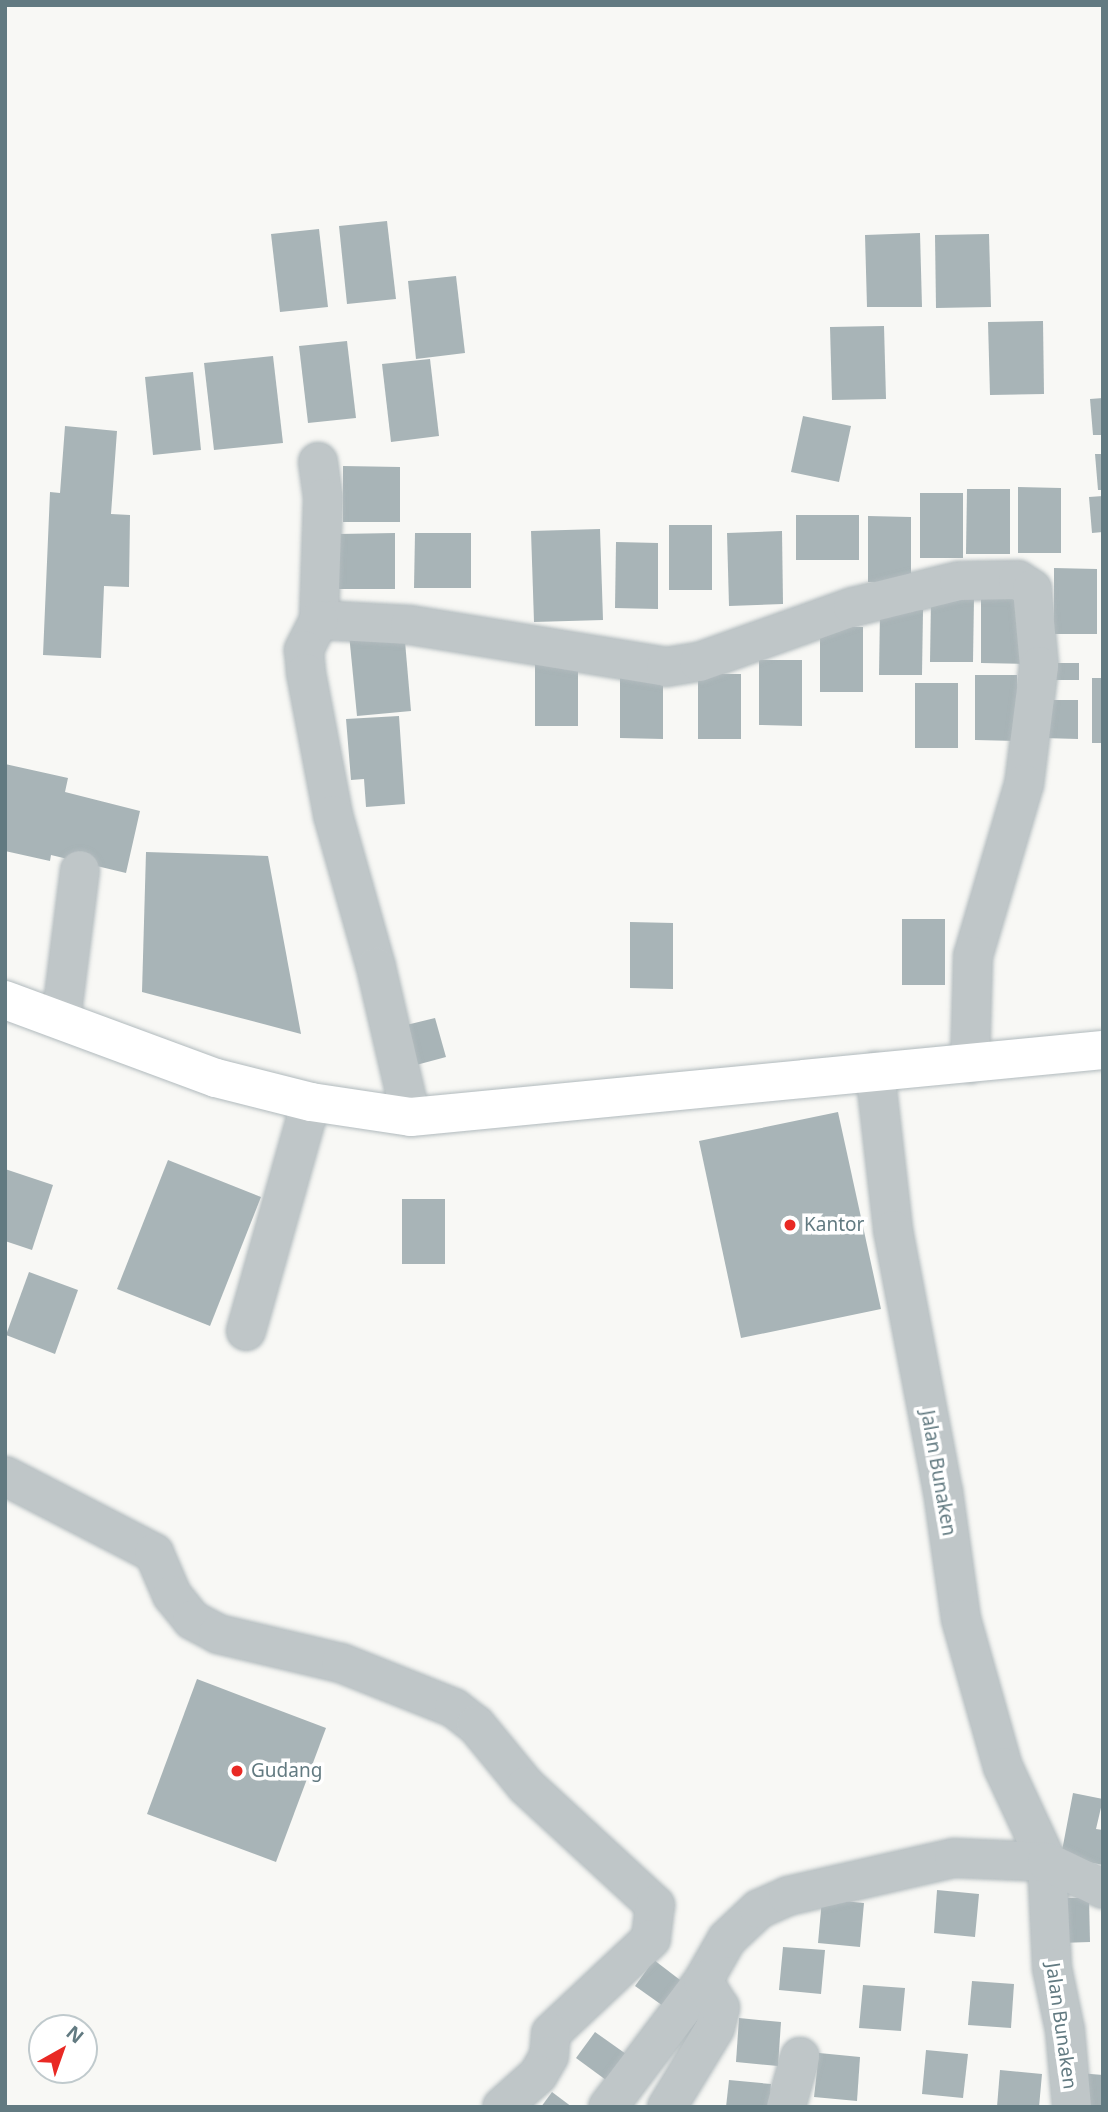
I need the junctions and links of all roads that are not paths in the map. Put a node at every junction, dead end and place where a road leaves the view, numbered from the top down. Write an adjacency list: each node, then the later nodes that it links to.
1 (318, 462): 2 (street)
2 (320, 620): 7 (street); 10 (street)
3 (80, 870): 5 (street)
4 (5, 1000): 5 (main road)
5 (61, 1020): 9 (main road)
6 (1103, 1050): 7 (main road)
7 (970, 1064): 8 (main road)
8 (875, 1070): 10 (main road); 13 (street, Jalan Bunaken)
9 (311, 1102): 10 (main road); 11 (street)
10 (411, 1117)
11 (246, 1331)
12 (5, 1476): 17 (street)
13 (1047, 1862): 14 (street); 15 (street); 21 (street, Jalan Bunaken)
14 (1103, 1889)
15 (703, 1981): 18 (street); 19 (street)
16 (800, 2057): 20 (street)
17 (502, 2107)
18 (608, 2107)
19 (667, 2107)
20 (786, 2107)
21 (1072, 2107)

